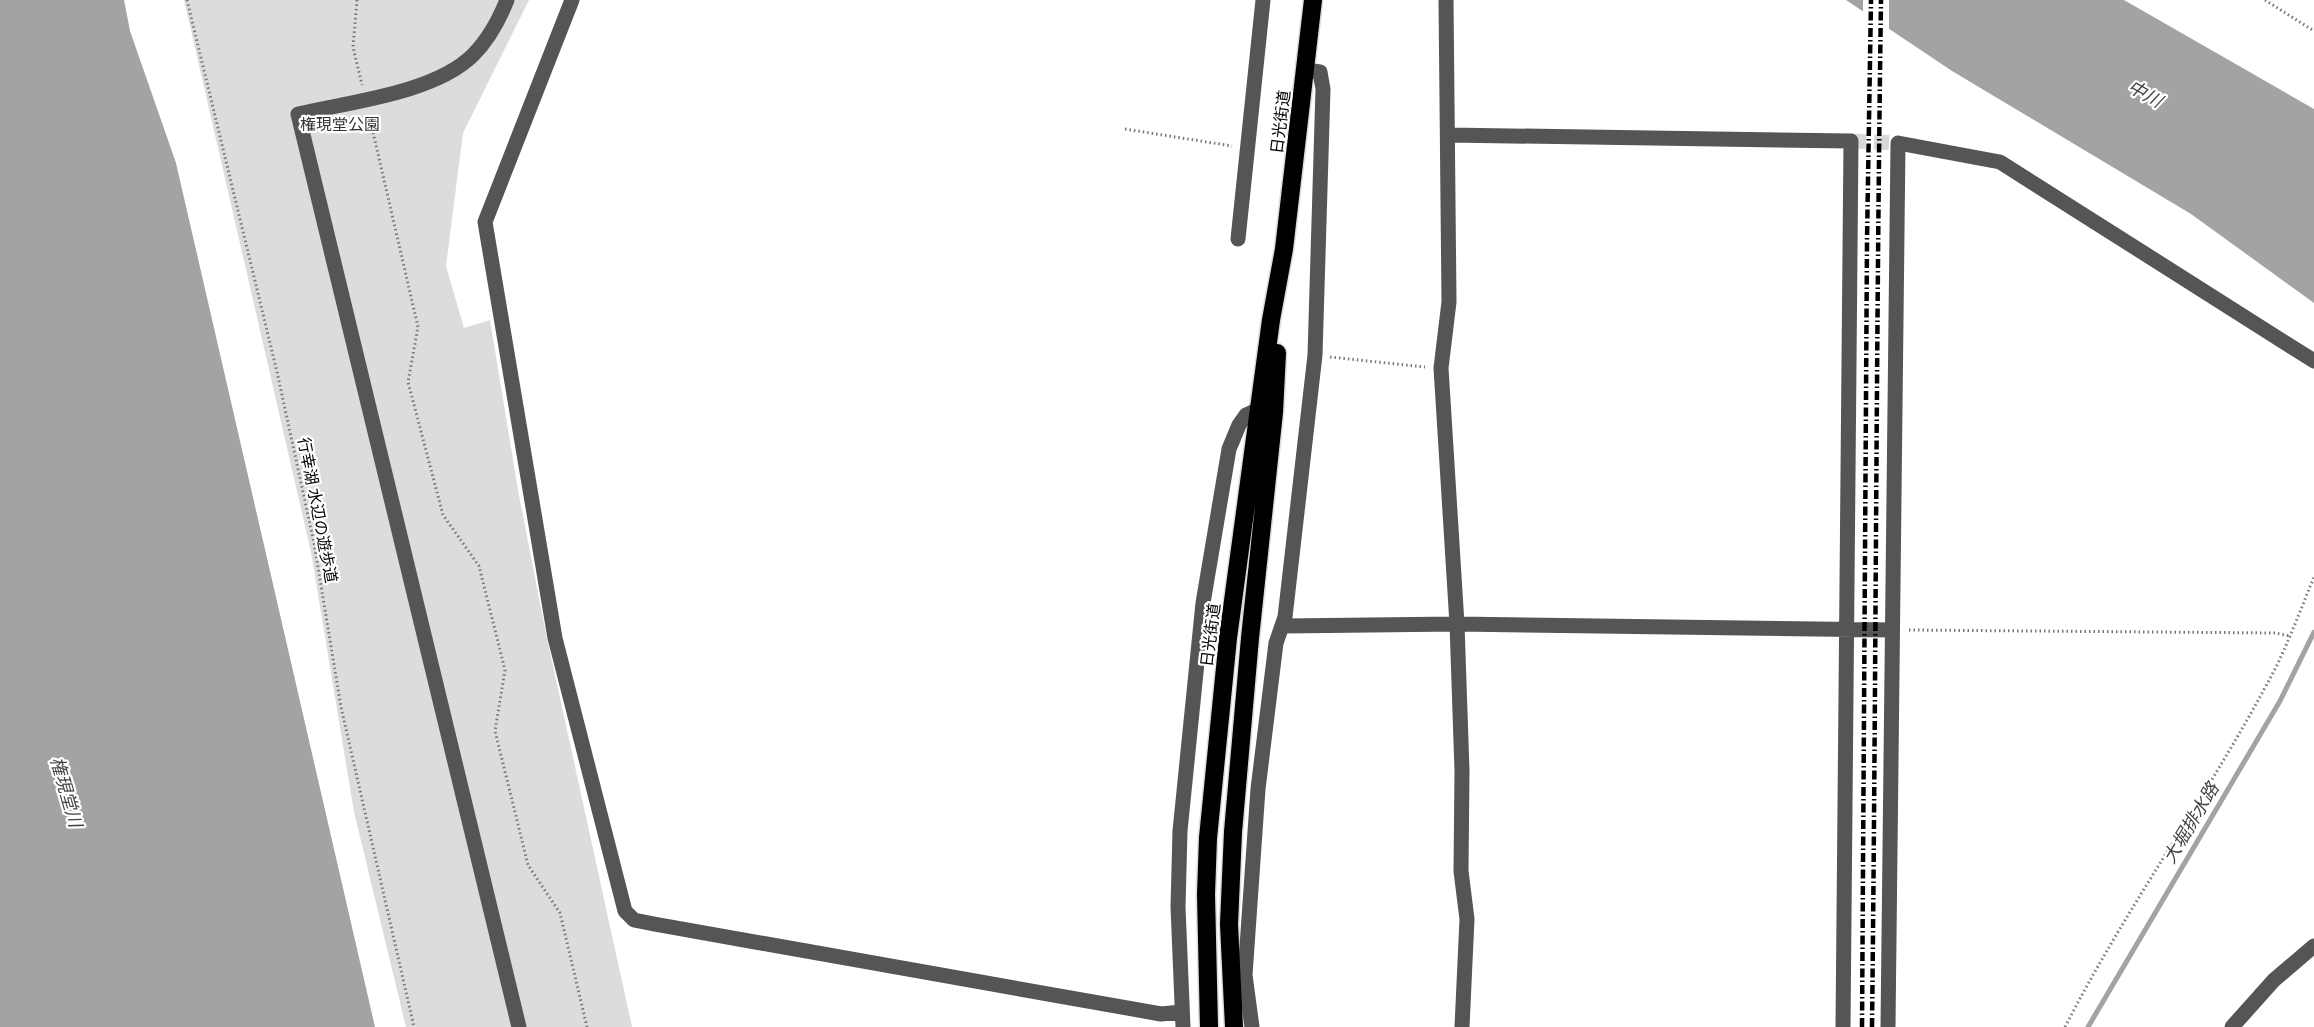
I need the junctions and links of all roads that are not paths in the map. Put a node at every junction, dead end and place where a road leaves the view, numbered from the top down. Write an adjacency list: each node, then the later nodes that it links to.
1 (507, 0): 18 (street)
2 (572, 0): 17 (street)
3 (1263, 0): 8 (street)
4 (1313, 0): 6 (highway, 日光街道)
5 (1446, 0): 7 (street)
6 (1306, 70): 10 (highway, 日光街道); 12 (street)
7 (1449, 135): 11 (street); 13 (street)
8 (1238, 239)
9 (2314, 361): 14 (street)
10 (1266, 411): 16 (highway, 日光街道); 17 (street); 19 (highway, 日光街道)
11 (1457, 624): 12 (street); 13 (street); 22 (street)
12 (1283, 626): 16 (street)
13 (1847, 629): 14 (street); 23 (street)
14 (1892, 630): 24 (street)
15 (2314, 946): 25 (street)
16 (1238, 974): 20 (highway, 日光街道); 21 (street)
17 (1182, 1020)
18 (519, 1027)
19 (1209, 1027)
20 (1234, 1027)
21 (1252, 1027)
22 (1462, 1027)
23 (1844, 1027)
24 (1888, 1027)
25 (2232, 1027)

